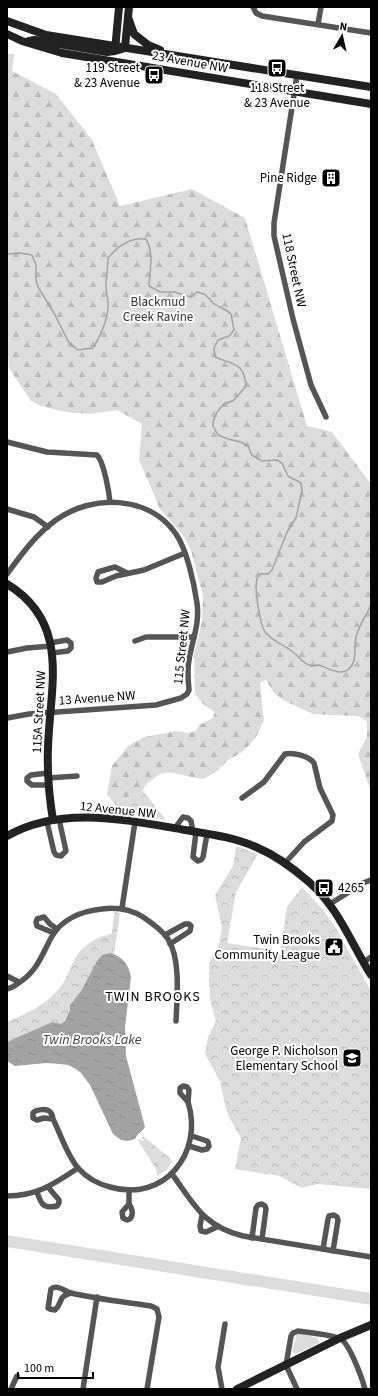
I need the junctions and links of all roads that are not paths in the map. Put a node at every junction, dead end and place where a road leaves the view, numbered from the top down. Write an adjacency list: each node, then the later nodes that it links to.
1 (119, 7): 12 (main road)
2 (129, 7): 5 (main road)
3 (321, 7): 7 (street)
4 (253, 9): 7 (street)
5 (128, 17): 11 (main road); 13 (main road)
6 (7, 21): 12 (main road)
7 (318, 24): 8 (street)
8 (371, 33)
9 (7, 34): 10 (main road, 23 Avenue NW)
10 (22, 41): 12 (main road); 14 (main road, 23 Avenue NW)
11 (125, 48): 12 (main road); 13 (main road, 23 Avenue NW)
12 (116, 49): 14 (main road)
13 (202, 60): 15 (main road, 23 Avenue NW)
14 (115, 61): 17 (main road, 23 Avenue NW)
15 (297, 75): 16 (main road, 23 Avenue NW); 17 (street, 118 Street NW)
16 (371, 87)
17 (295, 92): 18 (main road, 23 Avenue NW); 19 (street, 118 Street NW)
18 (371, 104)
19 (326, 417)
20 (7, 441): 21 (street)
21 (110, 502): 23 (street); 24 (street, 115 Street NW)
22 (7, 509): 23 (street)
23 (48, 527): 26 (street)
24 (185, 553): 25 (street); 28 (street, 115 Street NW)
25 (127, 573): 25 (street)
26 (7, 574)
27 (7, 584): 30 (main road, 115A Street NW)
28 (194, 637): 29 (street); 32 (street, 115 Street NW)
29 (135, 641)
30 (51, 647): 31 (street); 33 (main road, 115A Street NW)
31 (7, 652)
32 (187, 694): 33 (street, 13 Avenue NW)
33 (50, 712): 34 (street, 13 Avenue NW); 36 (main road, 115A Street NW)
34 (7, 718)
35 (77, 776): 36 (street)
36 (48, 779): 38 (main road, 115A Street NW)
37 (242, 798): 44 (street)
38 (53, 821): 38 (street); 39 (main road, 12 Avenue NW); 43 (main road, 12 Avenue NW)
39 (135, 822): 40 (main road, 12 Avenue NW); 47 (street)
40 (174, 828): 41 (main road, 12 Avenue NW); 41 (street)
41 (194, 832): 42 (main road, 12 Avenue NW); 42 (street)
42 (207, 834): 44 (main road, 12 Avenue NW)
43 (7, 836)
44 (285, 863): 46 (main road, 12 Avenue NW)
45 (371, 880): 46 (street)
46 (330, 904): 51 (main road, 12 Avenue NW)
47 (122, 908): 48 (street); 54 (street)
48 (165, 935): 49 (street); 49 (street)
49 (170, 944): 56 (street)
50 (371, 957): 51 (street)
51 (364, 962): 52 (main road, 12 Avenue NW)
52 (371, 975)
53 (7, 976): 54 (street)
54 (19, 982): 55 (street)
55 (7, 989)
56 (176, 1021)
57 (188, 1102): 59 (street)
58 (53, 1119): 61 (street)
59 (192, 1136): 60 (street); 60 (street)
60 (189, 1146): 62 (street)
61 (78, 1168): 63 (street); 64 (street)
62 (172, 1174): 64 (street); 68 (street)
63 (48, 1187): 65 (street); 65 (street)
64 (129, 1190): 67 (street)
65 (37, 1192): 66 (street)
66 (7, 1196)
67 (129, 1204)
68 (202, 1215): 69 (street); 69 (street)
69 (217, 1226): 70 (street)
70 (252, 1238): 71 (street); 71 (street)
71 (262, 1240): 72 (street)
72 (323, 1249): 73 (street); 73 (street)
73 (334, 1251): 74 (street)
74 (371, 1257)
75 (72, 1293): 75 (street); 76 (street)
76 (97, 1297): 83 (street); 84 (street)
77 (225, 1324): 85 (street)
78 (371, 1325): 79 (main road)
79 (340, 1338): 80 (main road); 80 (street); 88 (street)
80 (286, 1366): 86 (main road); 87 (street)
81 (17, 1376): 82 (street)
82 (11, 1389)
83 (83, 1389)
84 (147, 1389)
85 (222, 1389)
86 (237, 1389)
87 (297, 1389)
88 (365, 1389)

